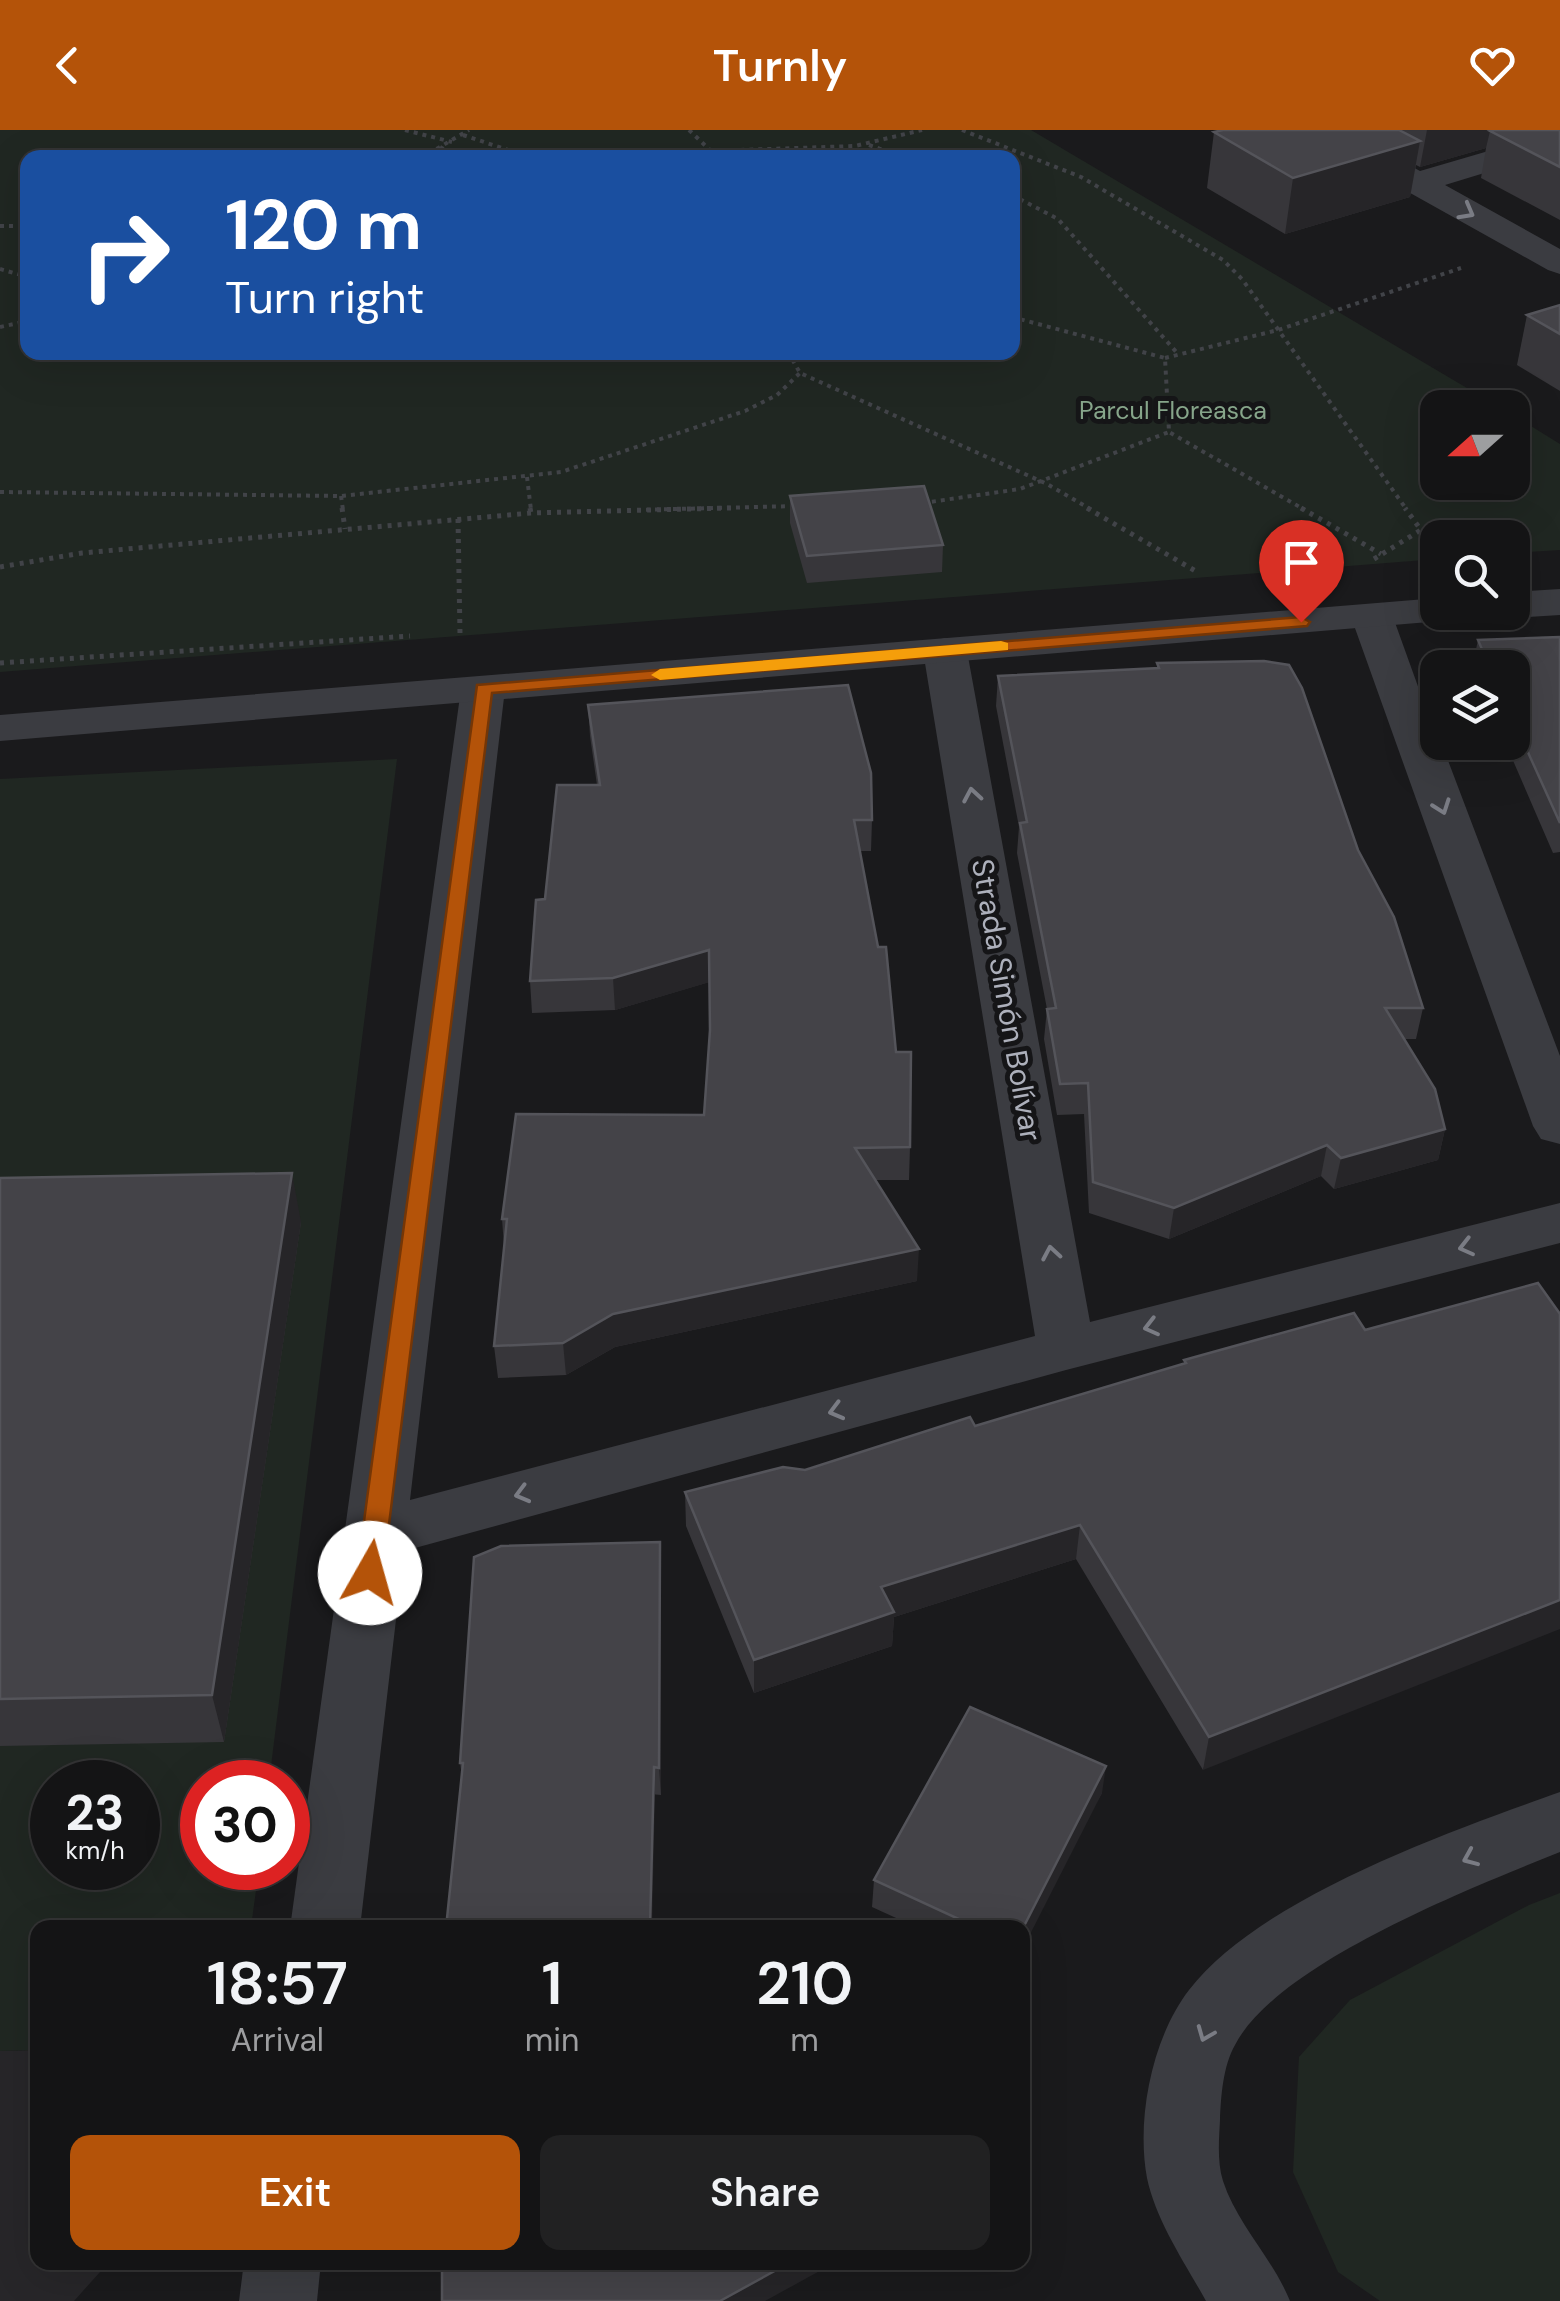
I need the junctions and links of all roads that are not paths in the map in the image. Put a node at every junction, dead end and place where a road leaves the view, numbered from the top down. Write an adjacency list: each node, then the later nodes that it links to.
1 (1321, 130): 3 (street)
2 (1560, 140): 3 (street)
3 (1416, 183): 4 (street, one-way to 4)
4 (1560, 264)
5 (1560, 602): 6 (street)
6 (1530, 604)
7 (1420, 613): 8 (street)
8 (1372, 616): 9 (street); 12 (street, one-way to 12)
9 (946, 651): 10 (street); 14 (street, Strada Simón Bolívar, one-way to 9)
10 (483, 688): 11 (street); 15 (street)
11 (0, 728)
12 (1560, 1126)
13 (1560, 1223): 14 (street, one-way to 14)
14 (1066, 1349): 15 (street, one-way to 15)
15 (375, 1534): 17 (street)
16 (1560, 1821): 19 (street, one-way to 19)
17 (326, 1920)
18 (282, 2270): 20 (street)
19 (1235, 2296)
20 (278, 2301)

